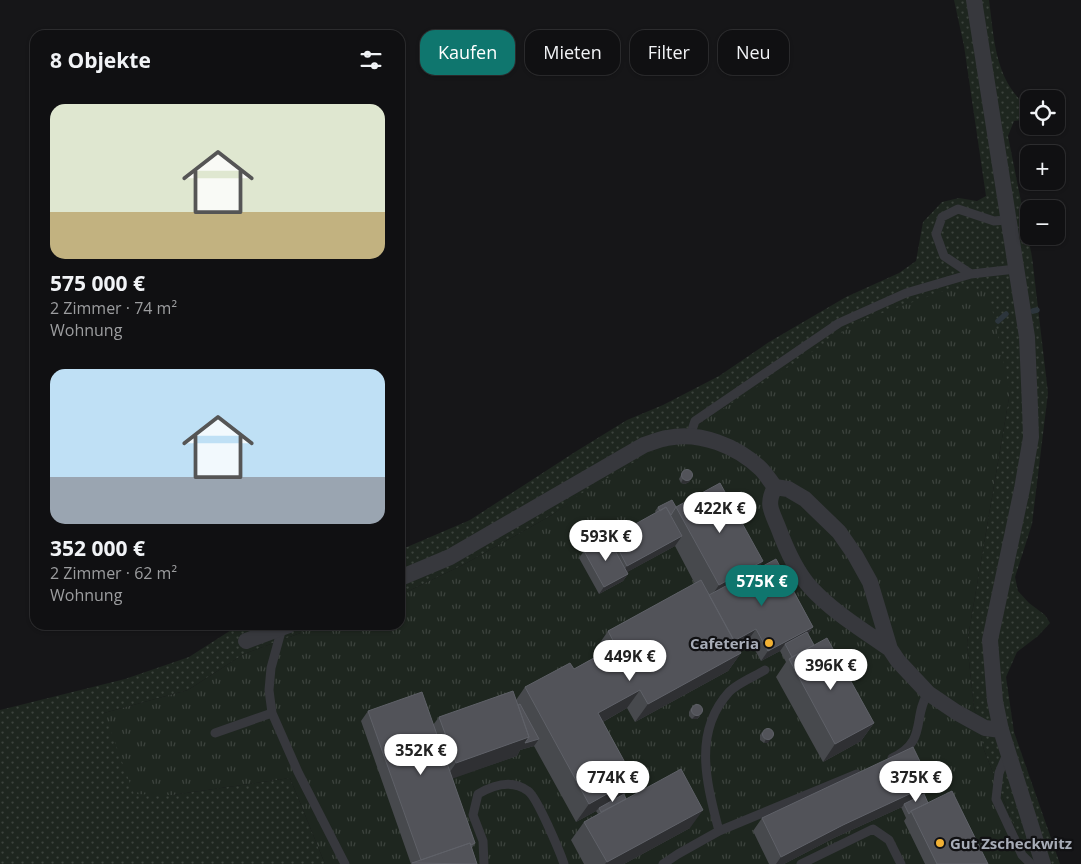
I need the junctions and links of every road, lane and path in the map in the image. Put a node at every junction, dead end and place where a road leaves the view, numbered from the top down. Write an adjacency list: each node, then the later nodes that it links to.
1 (974, 0): 2 (street)
2 (1008, 220): 3 (street); 4 (lane)
3 (1016, 269): 4 (lane); 15 (street)
4 (971, 274): 5 (lane)
5 (690, 436): 6 (street); 7 (street)
6 (775, 487): 11 (street); 11 (street)
7 (405, 576)
8 (275, 630): 10 (street)
9 (285, 630): 14 (lane)
10 (246, 641)
11 (890, 648): 13 (street)
12 (765, 670): 20 (lane)
13 (928, 693): 15 (street); 18 (lane)
14 (272, 713): 16 (lane); 21 (lane)
15 (1001, 730): 17 (street)
16 (214, 733)
17 (1008, 753): 27 (lane); 28 (street)
18 (883, 762)
19 (865, 770): 20 (lane)
20 (719, 831): 24 (lane)
21 (344, 864)
22 (484, 864): 23 (lane)
23 (564, 864)
24 (663, 864)
25 (802, 864): 26 (lane)
26 (900, 864)
27 (1031, 864)
28 (1043, 864)

